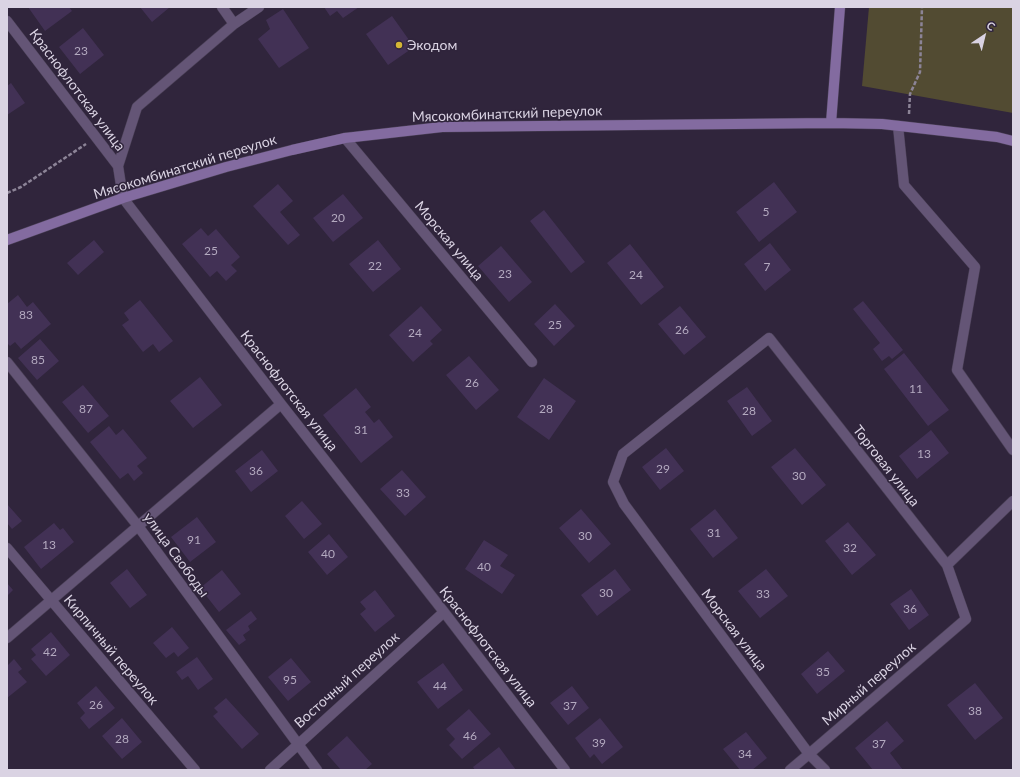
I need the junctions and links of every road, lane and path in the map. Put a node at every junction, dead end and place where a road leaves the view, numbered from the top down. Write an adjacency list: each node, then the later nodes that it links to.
1 (222, 7): 6 (street)
2 (259, 7): 6 (street)
3 (840, 7): 7 (main road)
4 (922, 7): 8 (path)
5 (7, 22): 9 (street, Краснофлотская улица)
6 (234, 24): 12 (street)
7 (831, 123): 8 (main road, Мясокомбинатский переулок); 10 (main road, Мясокомбинатский переулок)
8 (903, 127): 11 (main road, Мясокомбинатский переулок); 20 (street)
9 (96, 137): 12 (street, Краснофлотская улица); 13 (path)
10 (345, 138): 14 (main road, Мясокомбинатский переулок); 18 (street, Морская улица)
11 (1013, 141)
12 (118, 166): 14 (street, Краснофлотская улица)
13 (7, 193)
14 (123, 198): 15 (main road, Мясокомбинатский переулок); 19 (street, Краснофлотская улица)
15 (7, 240)
16 (769, 338): 24 (street, Торговая улица); 30 (street, Морская улица)
17 (7, 362): 22 (street, улица Свободы)
18 (532, 362)
19 (280, 404): 22 (street); 26 (street, Краснофлотская улица)
20 (1013, 450)
21 (1013, 501): 24 (street)
22 (138, 526): 25 (street); 29 (street, улица Свободы)
23 (7, 548): 25 (street, Кирпичный переулок)
24 (947, 565): 27 (street, Торговая улица)
25 (51, 601): 28 (street); 31 (street, Кирпичный переулок)
26 (444, 612): 29 (street, Восточный переулок); 34 (street, Краснофлотская улица)
27 (966, 619): 30 (street, Мирный переулок)
28 (7, 638)
29 (297, 744): 32 (street, Восточный переулок); 33 (street, улица Свободы)
30 (809, 754): 35 (street, Мирный переулок); 36 (street, Морская улица)
31 (195, 770)
32 (270, 770)
33 (317, 770)
34 (565, 770)
35 (790, 770)
36 (825, 770)

